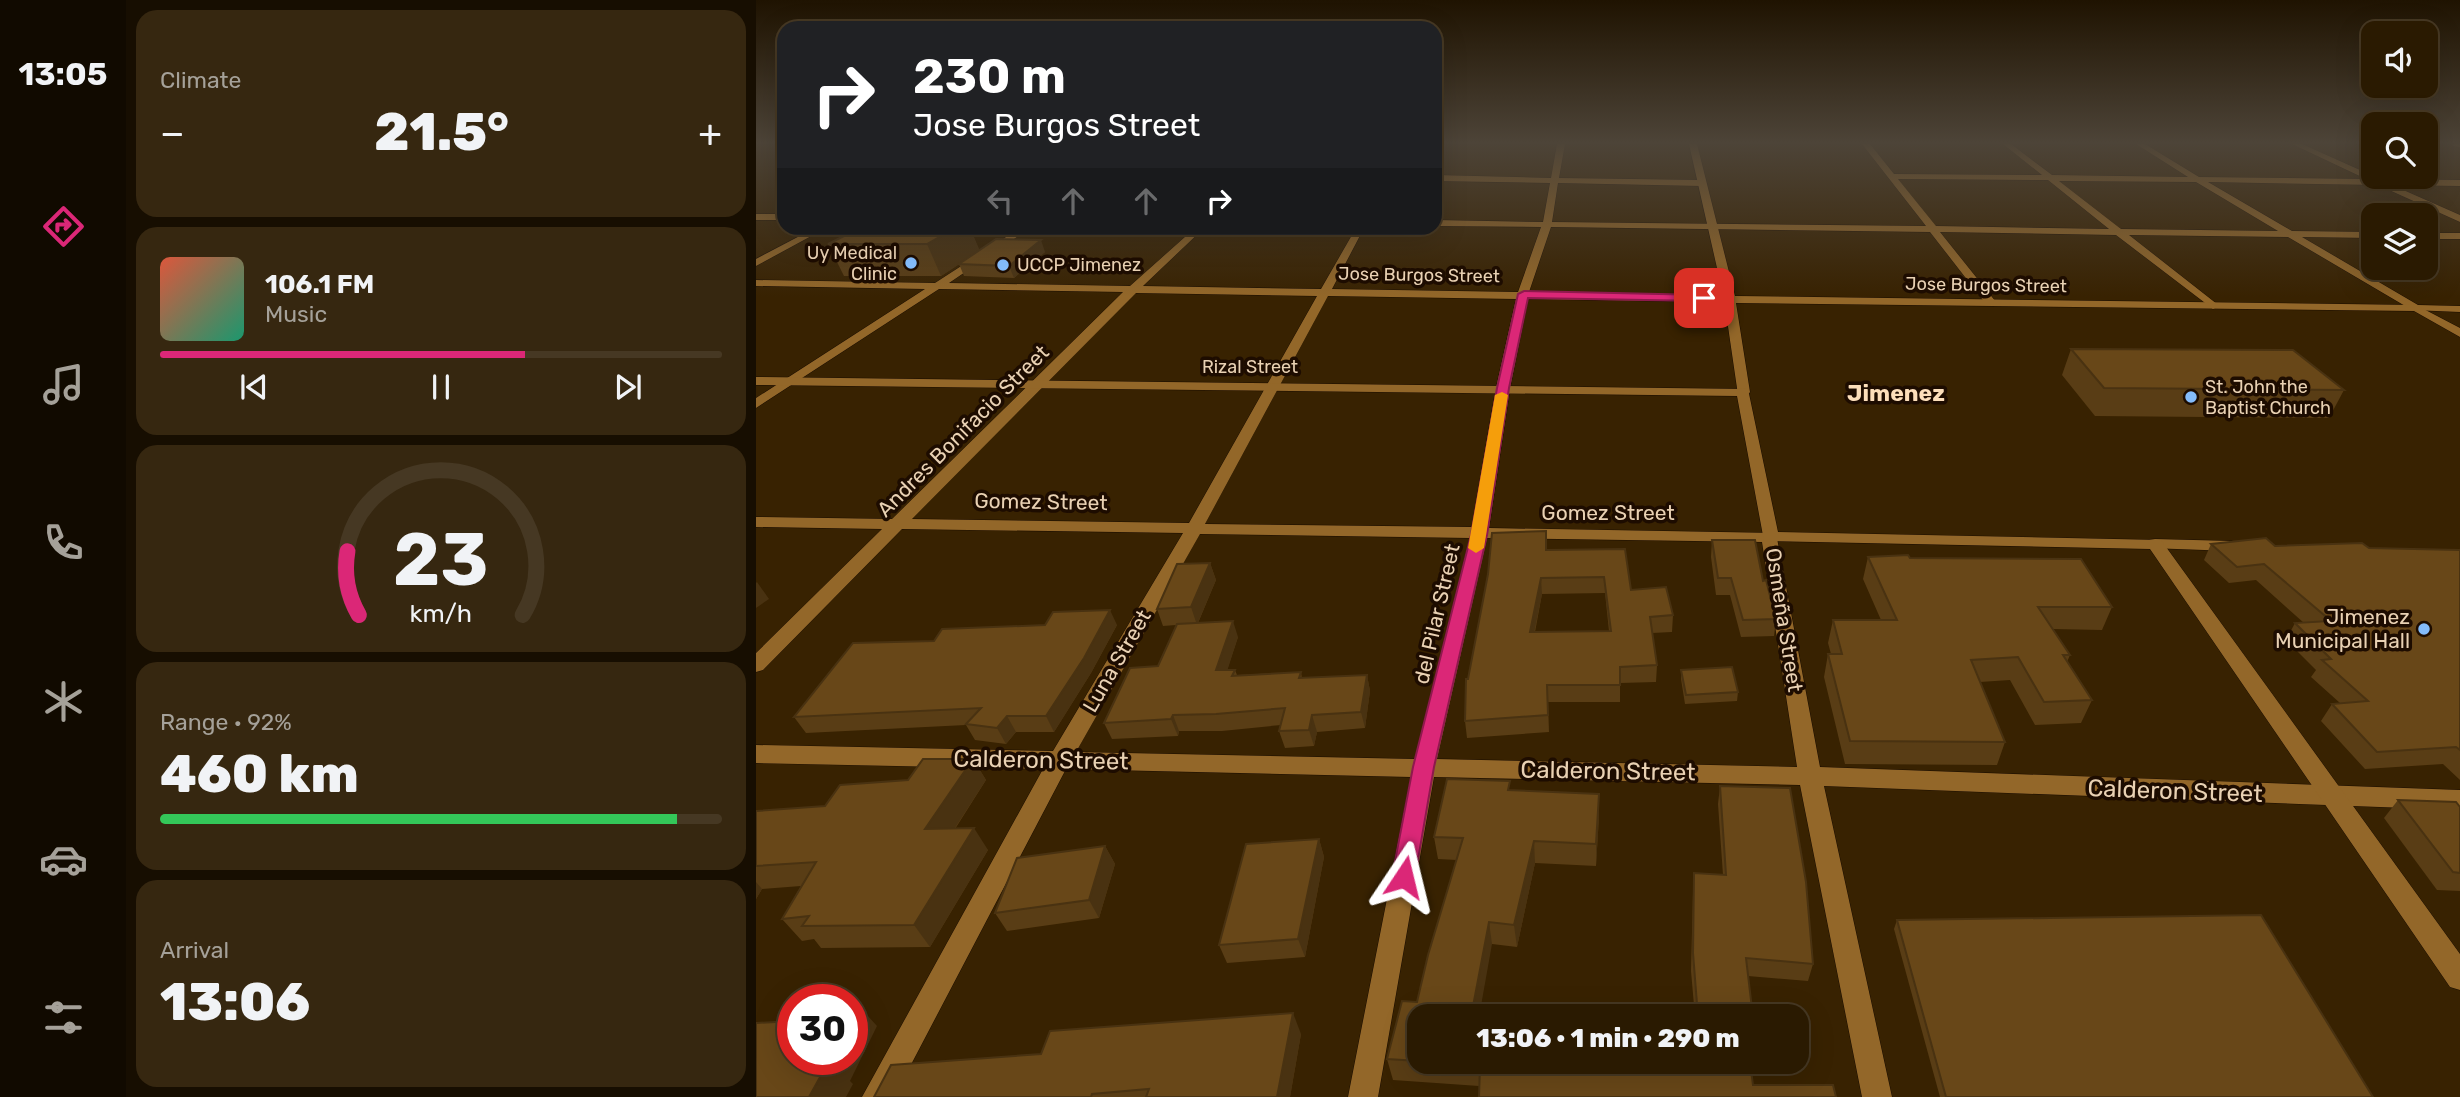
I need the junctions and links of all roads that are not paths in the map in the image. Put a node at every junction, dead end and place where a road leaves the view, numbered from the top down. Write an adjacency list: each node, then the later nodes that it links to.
1 (1551, 195): 11 (street, del Pilar Street)
2 (1705, 195): 12 (street, Osmeña Street)
3 (1907, 195): 13 (street)
4 (2073, 195): 14 (street)
5 (2224, 195): 19 (street)
6 (2409, 195): 9 (street)
7 (756, 217): 8 (street)
8 (777, 217)
9 (2460, 219)
10 (1442, 223): 11 (street)
11 (1547, 224): 12 (street); 28 (street, del Pilar Street)
12 (1713, 227): 13 (street); 29 (street, Osmeña Street)
13 (1933, 230): 14 (street); 30 (street)
14 (2118, 233): 19 (street); 31 (street)
15 (808, 235): 23 (street)
16 (1015, 235): 25 (street)
17 (1192, 235): 26 (street, Andres Bonifacio Street)
18 (1356, 235): 27 (street, Luna Street)
19 (2295, 235): 20 (street); 32 (street)
20 (2361, 235)
21 (2438, 236): 22 (street)
22 (2460, 236)
23 (756, 263)
24 (756, 283): 25 (street, Jose Burgos Street)
25 (937, 285): 26 (street, Jose Burgos Street); 36 (street)
26 (1134, 288): 27 (street, Jose Burgos Street); 37 (street, Andres Bonifacio Street)
27 (1323, 291): 28 (street, Jose Burgos Street); 38 (street, Luna Street)
28 (1524, 294): 29 (street, Jose Burgos Street); 39 (street, del Pilar Street)
29 (1730, 299): 30 (street, Jose Burgos Street); 40 (street, Osmeña Street)
30 (1990, 302): 31 (street, Jose Burgos Street)
31 (2213, 306): 32 (street, Jose Burgos Street)
32 (2416, 308): 33 (street, Jose Burgos Street); 34 (street)
33 (2460, 309)
34 (2460, 332)
35 (756, 381): 36 (street, Rizal Street)
36 (788, 382): 37 (street, Rizal Street); 41 (street)
37 (1039, 384): 38 (street, Rizal Street); 43 (street, Andres Bonifacio Street)
38 (1270, 386): 39 (street, Rizal Street); 44 (street, Luna Street)
39 (1503, 388): 40 (street, Rizal Street); 45 (street, del Pilar Street)
40 (1743, 392): 46 (street, Osmeña Street)
41 (756, 404)
42 (756, 522): 43 (street, Gomez Street)
43 (900, 523): 44 (street, Gomez Street); 49 (street, Andres Bonifacio Street)
44 (1195, 527): 45 (street, Gomez Street); 51 (street, Luna Street)
45 (1479, 535): 46 (street, Gomez Street); 52 (street, del Pilar Street)
46 (1770, 537): 47 (street, Gomez Street); 53 (street, Osmeña Street)
47 (2155, 544): 48 (street, Gomez Street); 54 (street)
48 (2252, 546)
49 (756, 665)
50 (756, 754): 51 (street, Calderon Street)
51 (1059, 761): 52 (street, Calderon Street); 57 (street, Luna Street)
52 (1424, 767): 53 (street, Calderon Street); 58 (street, del Pilar Street)
53 (1810, 776): 54 (street, Calderon Street); 59 (street, Osmeña Street)
54 (2331, 797): 55 (street, Calderon Street); 56 (street)
55 (2460, 800)
56 (2460, 977)
57 (877, 1097)
58 (1363, 1097)
59 (1877, 1097)

